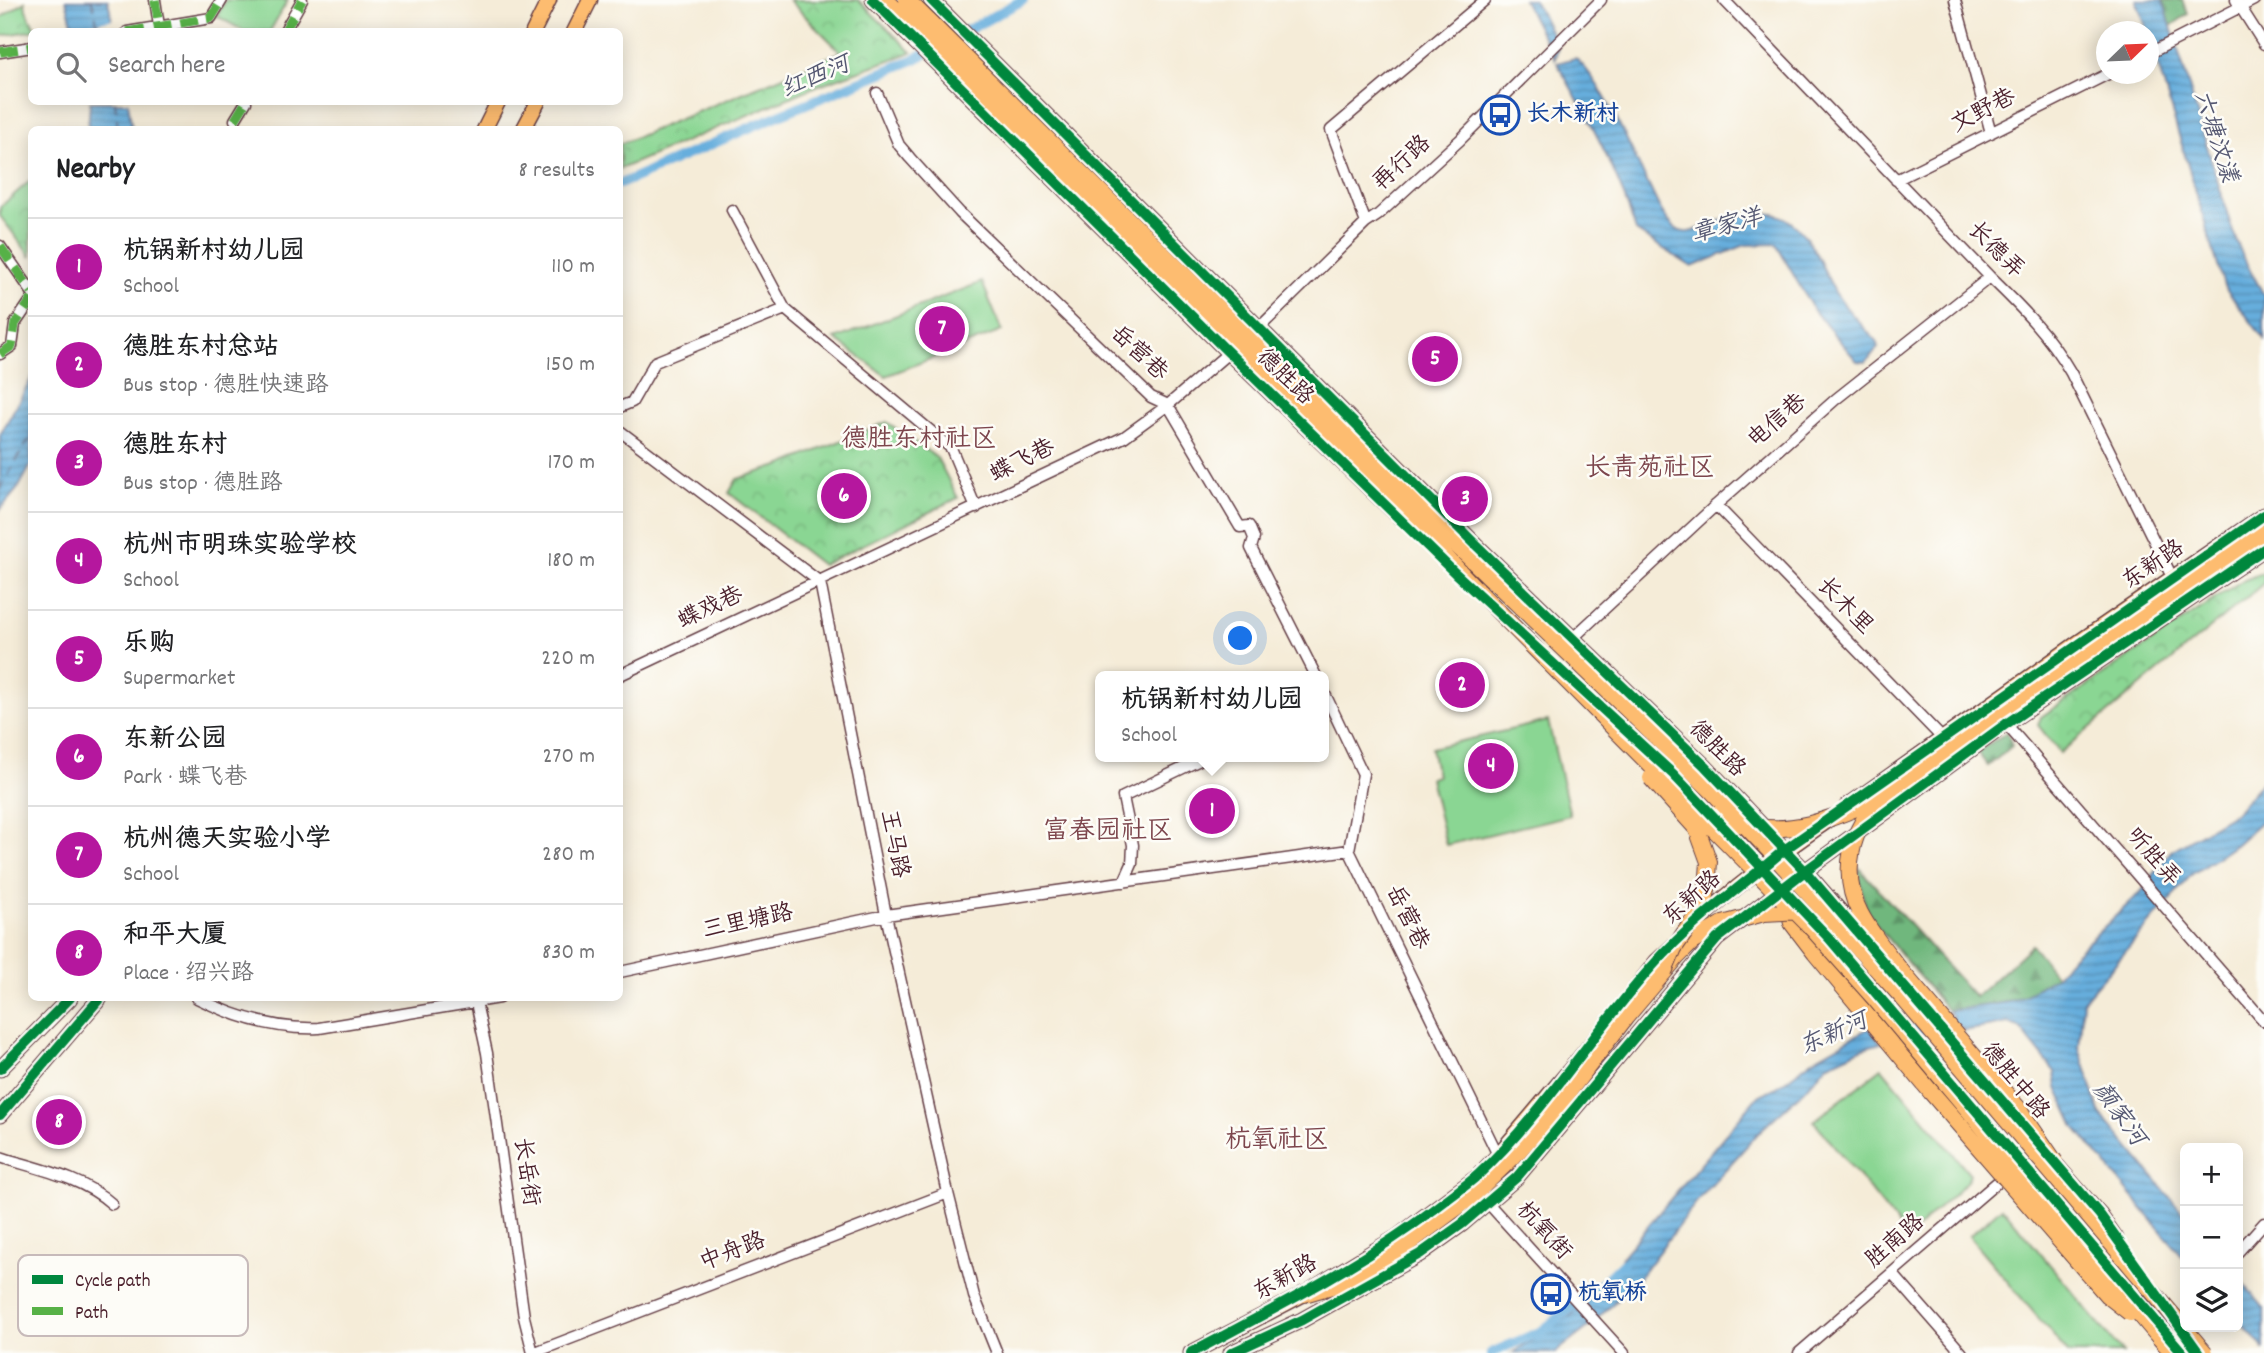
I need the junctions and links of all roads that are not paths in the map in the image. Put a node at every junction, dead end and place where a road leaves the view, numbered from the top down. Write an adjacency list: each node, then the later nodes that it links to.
1 (155, 0): 16 (street)
2 (222, 0): 16 (street)
3 (302, 0): 18 (street)
4 (549, 0): 19 (main road)
5 (590, 0): 20 (main road)
6 (873, 0): 43 (main road, 德胜路)
7 (886, 0): 55 (highway, bridge)
8 (907, 0): 90 (highway, bridge)
9 (932, 0): 42 (main road, 德胜路)
10 (1485, 0): 36 (street)
11 (1601, 0): 36 (street, 再行路)
12 (1724, 0): 34 (street, 长德弄)
13 (1955, 0): 33 (street)
14 (2254, 0): 15 (street)
15 (2239, 4): 21 (street); 23 (street)
16 (159, 26): 17 (street)
17 (148, 28)
18 (286, 28)
19 (535, 28)
20 (576, 28)
21 (2264, 44)
22 (28, 48): 24 (street)
23 (2159, 49)
24 (0, 52)
25 (2096, 80): 33 (street, 文野巷)
26 (877, 93): 45 (street, 岳营巷)
27 (244, 105): 30 (street)
28 (496, 105): 31 (main road)
29 (536, 105): 32 (main road)
30 (235, 120)
31 (486, 126)
32 (525, 126)
33 (1991, 133): 34 (street, 文野巷)
34 (1896, 180): 38 (street, 长德弄)
35 (732, 210): 41 (street)
36 (1366, 223): 42 (street, 再行路)
37 (0, 246): 39 (street)
38 (1990, 277): 48 (street, 电信巷); 53 (street, 长德弄)
39 (28, 286)
40 (28, 305): 44 (street)
41 (785, 309): 46 (street); 49 (street)
42 (1259, 329): 43 (street, 再行路); 56 (main road, 德胜路)
43 (1228, 352): 45 (street, 蝶飞巷); 67 (main road, 德胜路)
44 (0, 354)
45 (1168, 405): 49 (street, 蝶飞巷); 57 (street, 岳营巷)
46 (623, 406)
47 (623, 433): 54 (street)
48 (1716, 505): 56 (street, 电信巷); 61 (street, 长木里)
49 (976, 508): 54 (street, 蝶飞巷)
50 (2264, 515): 53 (main road, 东新路)
51 (2264, 533): 64 (highway, bridge)
52 (2264, 548): 60 (main road, 东新路)
53 (2173, 579): 61 (main road, 东新路)
54 (820, 582): 58 (street, 蝶戏巷); 71 (street, 王马路)
55 (1474, 587): 63 (highway, bridge); 96 (highway, bridge)
56 (1573, 638): 66 (main road, 德胜路)
57 (1313, 671)
58 (623, 674)
59 (1329, 710): 65 (street)
60 (2006, 724): 68 (main road, 东新路); 80 (street, 听胜弄)
61 (1943, 739): 66 (main road, 东新路)
62 (1196, 762): 69 (street)
63 (1658, 784): 64 (highway, bridge); 74 (highway, bridge)
64 (1897, 786): 73 (highway, bridge)
65 (1349, 850): 69 (street, 三里塘路); 83 (street, 岳营巷)
66 (1784, 850): 67 (main road, 东新路); 68 (main road, 德胜中路)
67 (1763, 868): 70 (main road, 德胜中路); 83 (main road, 东新路)
68 (1805, 871): 70 (main road, 东新路); 95 (main road, 德胜中路)
69 (1124, 882): 71 (street, 三里塘路)
70 (1783, 889): 85 (main road, 德胜中路, bridge); 87 (main road, 东新路); 96 (highway, bridge)
71 (886, 915): 72 (street, 三里塘路); 86 (street, 王马路)
72 (623, 971)
73 (1901, 971): 74 (highway, bridge); 90 (highway, bridge)
74 (1664, 972): 93 (highway)
75 (66, 1001): 81 (main road)
76 (97, 1001): 82 (main road)
77 (205, 1001): 78 (street)
78 (470, 1001)
79 (476, 1001): 97 (street, 长岳街)
80 (2264, 1021)
81 (0, 1069)
82 (0, 1115)
83 (1498, 1156): 93 (main road, 东新路)
84 (0, 1157): 88 (street)
85 (2021, 1162): 92 (street, 胜南路); 105 (main road, 德胜中路)
86 (948, 1193): 97 (street, 中舟路); 98 (street, 王马路)
87 (1487, 1202): 100 (main road, 东新路); 101 (street, 杭氧街)
88 (112, 1204)
89 (2264, 1223): 91 (street)
90 (2101, 1231): 107 (highway, bridge)
91 (2243, 1246)
92 (1892, 1273): 102 (street, 胜南路); 103 (street)
93 (1304, 1294): 99 (main road, 东新路)
94 (2180, 1314): 95 (street)
95 (2174, 1321): 106 (main road, 德胜中路)
96 (2159, 1337): 104 (highway)
97 (533, 1353)
98 (997, 1353)
99 (1191, 1353)
100 (1231, 1353)
101 (1624, 1353)
102 (1799, 1353)
103 (1962, 1353)
104 (2173, 1353)
105 (2183, 1353)
106 (2199, 1353)
107 (2205, 1353)

